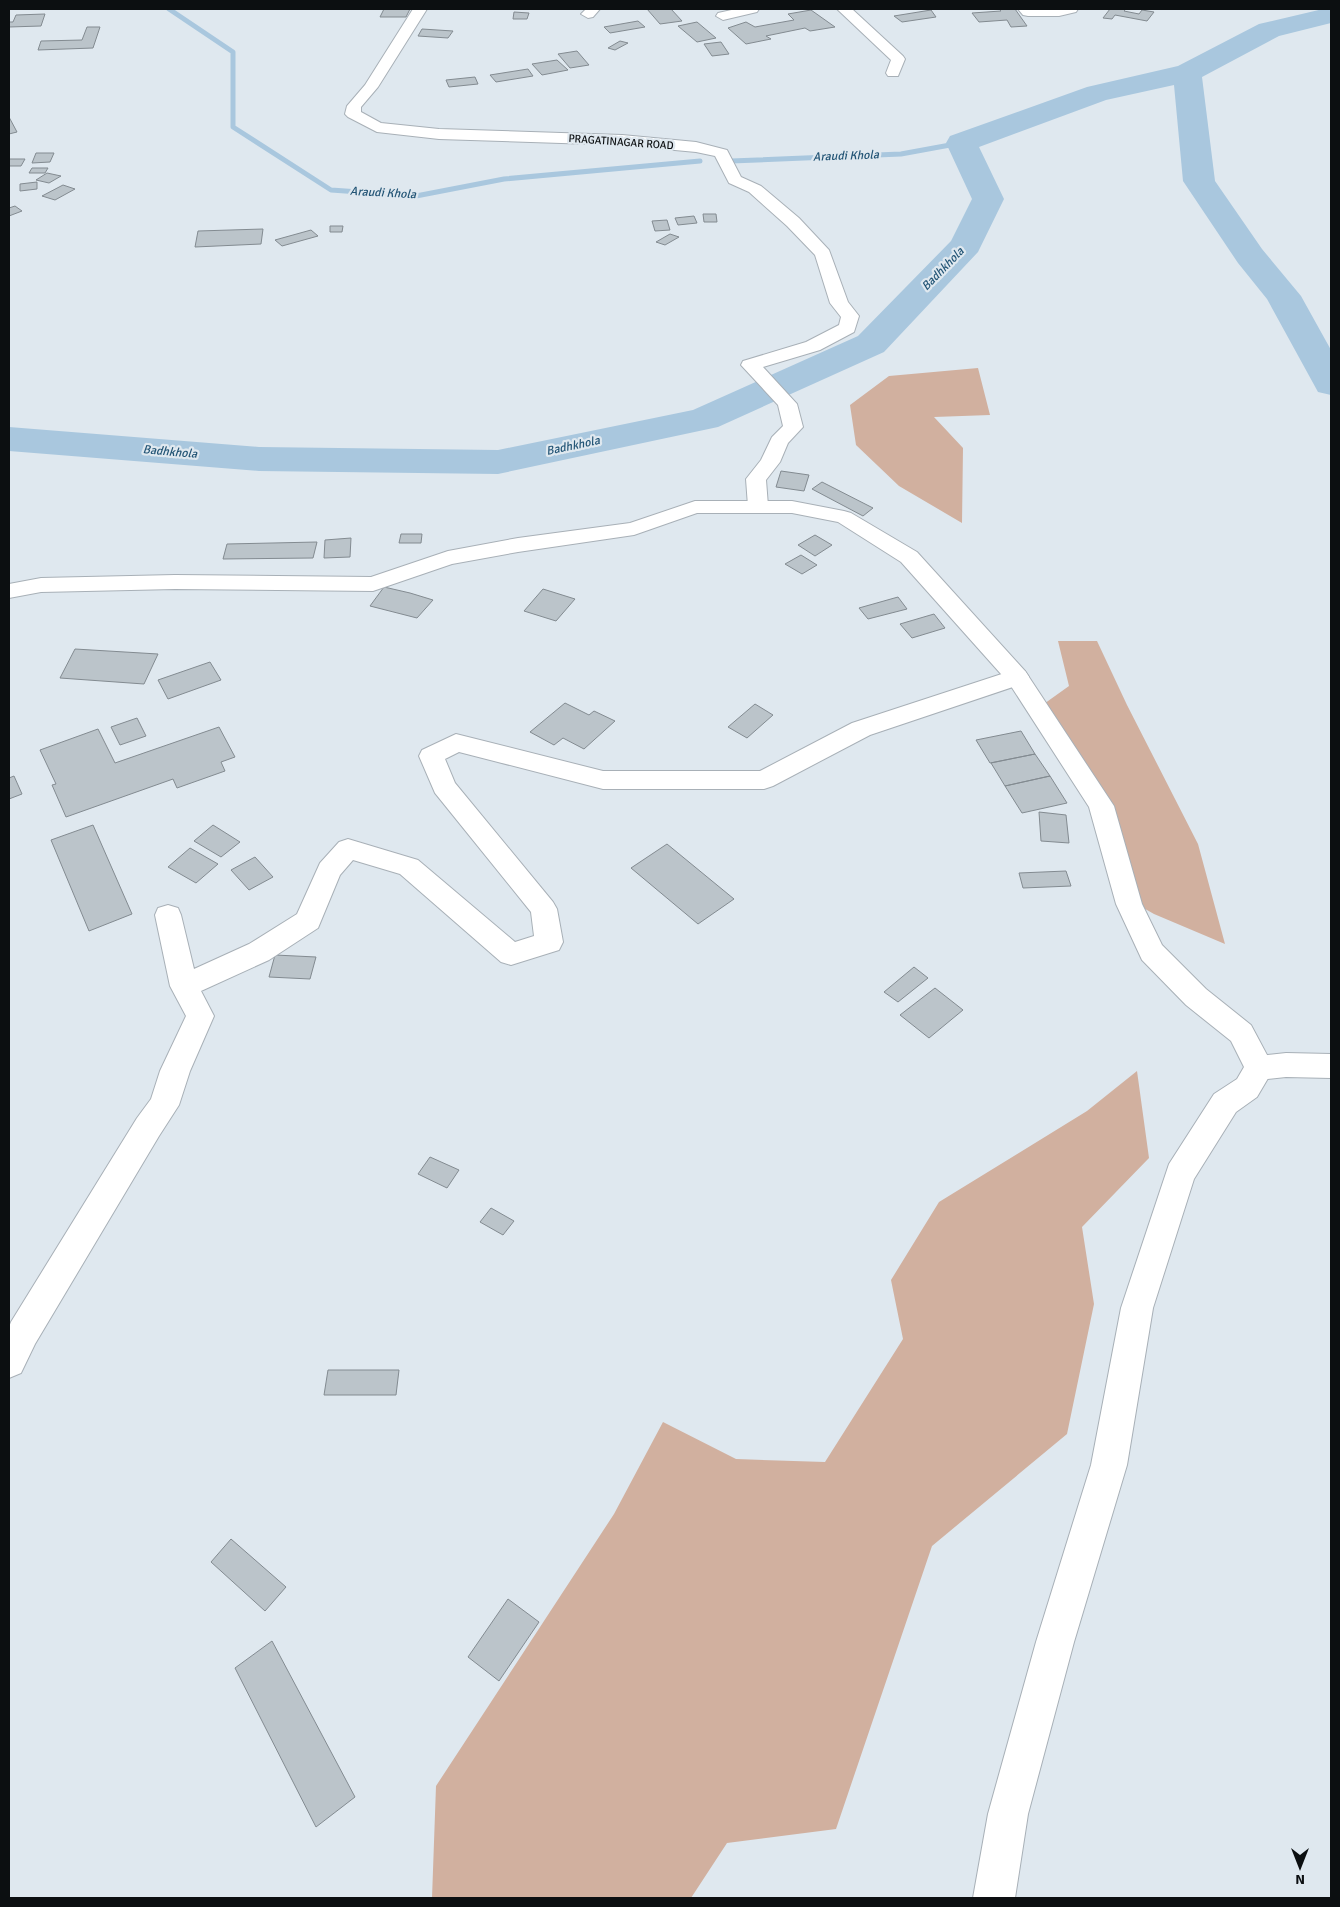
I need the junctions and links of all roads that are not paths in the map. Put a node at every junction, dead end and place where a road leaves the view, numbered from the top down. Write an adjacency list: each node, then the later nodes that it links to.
1 (420, 9): 8 (street, PRAGATINAGAR ROAD)
2 (752, 9): 6 (street)
3 (844, 9): 7 (street)
4 (1025, 9): 5 (street)
5 (1071, 9)
6 (723, 16)
7 (893, 73)
8 (758, 506): 9 (street); 10 (street)
9 (9, 591)
10 (1017, 677): 12 (street); 13 (street)
11 (168, 915): 12 (street)
12 (184, 986): 15 (street)
13 (1273, 1066): 14 (street); 16 (street)
14 (1331, 1066)
15 (9, 1362)
16 (994, 1898)

